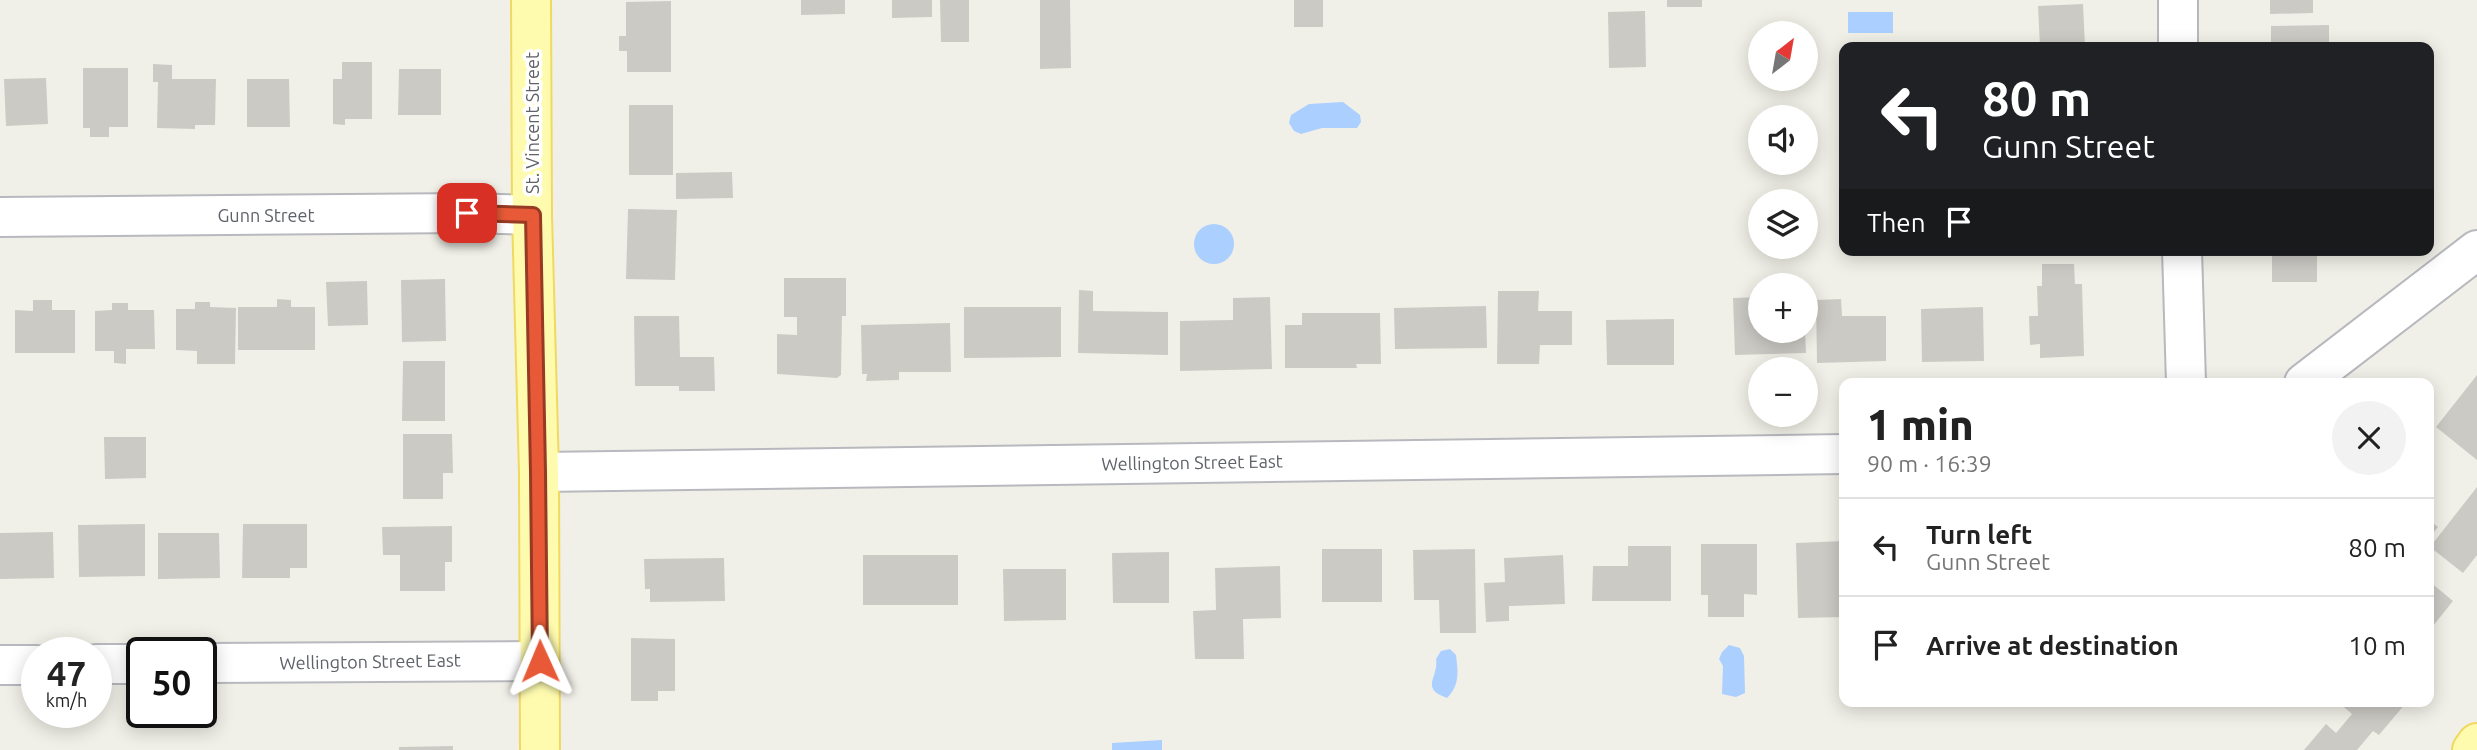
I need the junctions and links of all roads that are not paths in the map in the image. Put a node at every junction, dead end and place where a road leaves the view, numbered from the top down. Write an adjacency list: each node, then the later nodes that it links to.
1 (531, 0): 4 (main road, St. Vincent Street)
2 (2178, 0): 3 (street)
3 (2178, 42)
4 (533, 215): 5 (street, Gunn Street); 11 (main road, St. Vincent Street)
5 (0, 217)
6 (2477, 250): 9 (street)
7 (2182, 256): 8 (street)
8 (2186, 378)
9 (2311, 378)
10 (1839, 454): 11 (street, Wellington Street East)
11 (538, 472): 12 (main road, St. Vincent Street)
12 (540, 661): 13 (street, Wellington Street East); 17 (main road, St. Vincent Street)
13 (217, 663)
14 (0, 665): 15 (street)
15 (21, 665)
16 (2477, 743): 18 (main road)
17 (540, 750)
18 (2472, 750)

